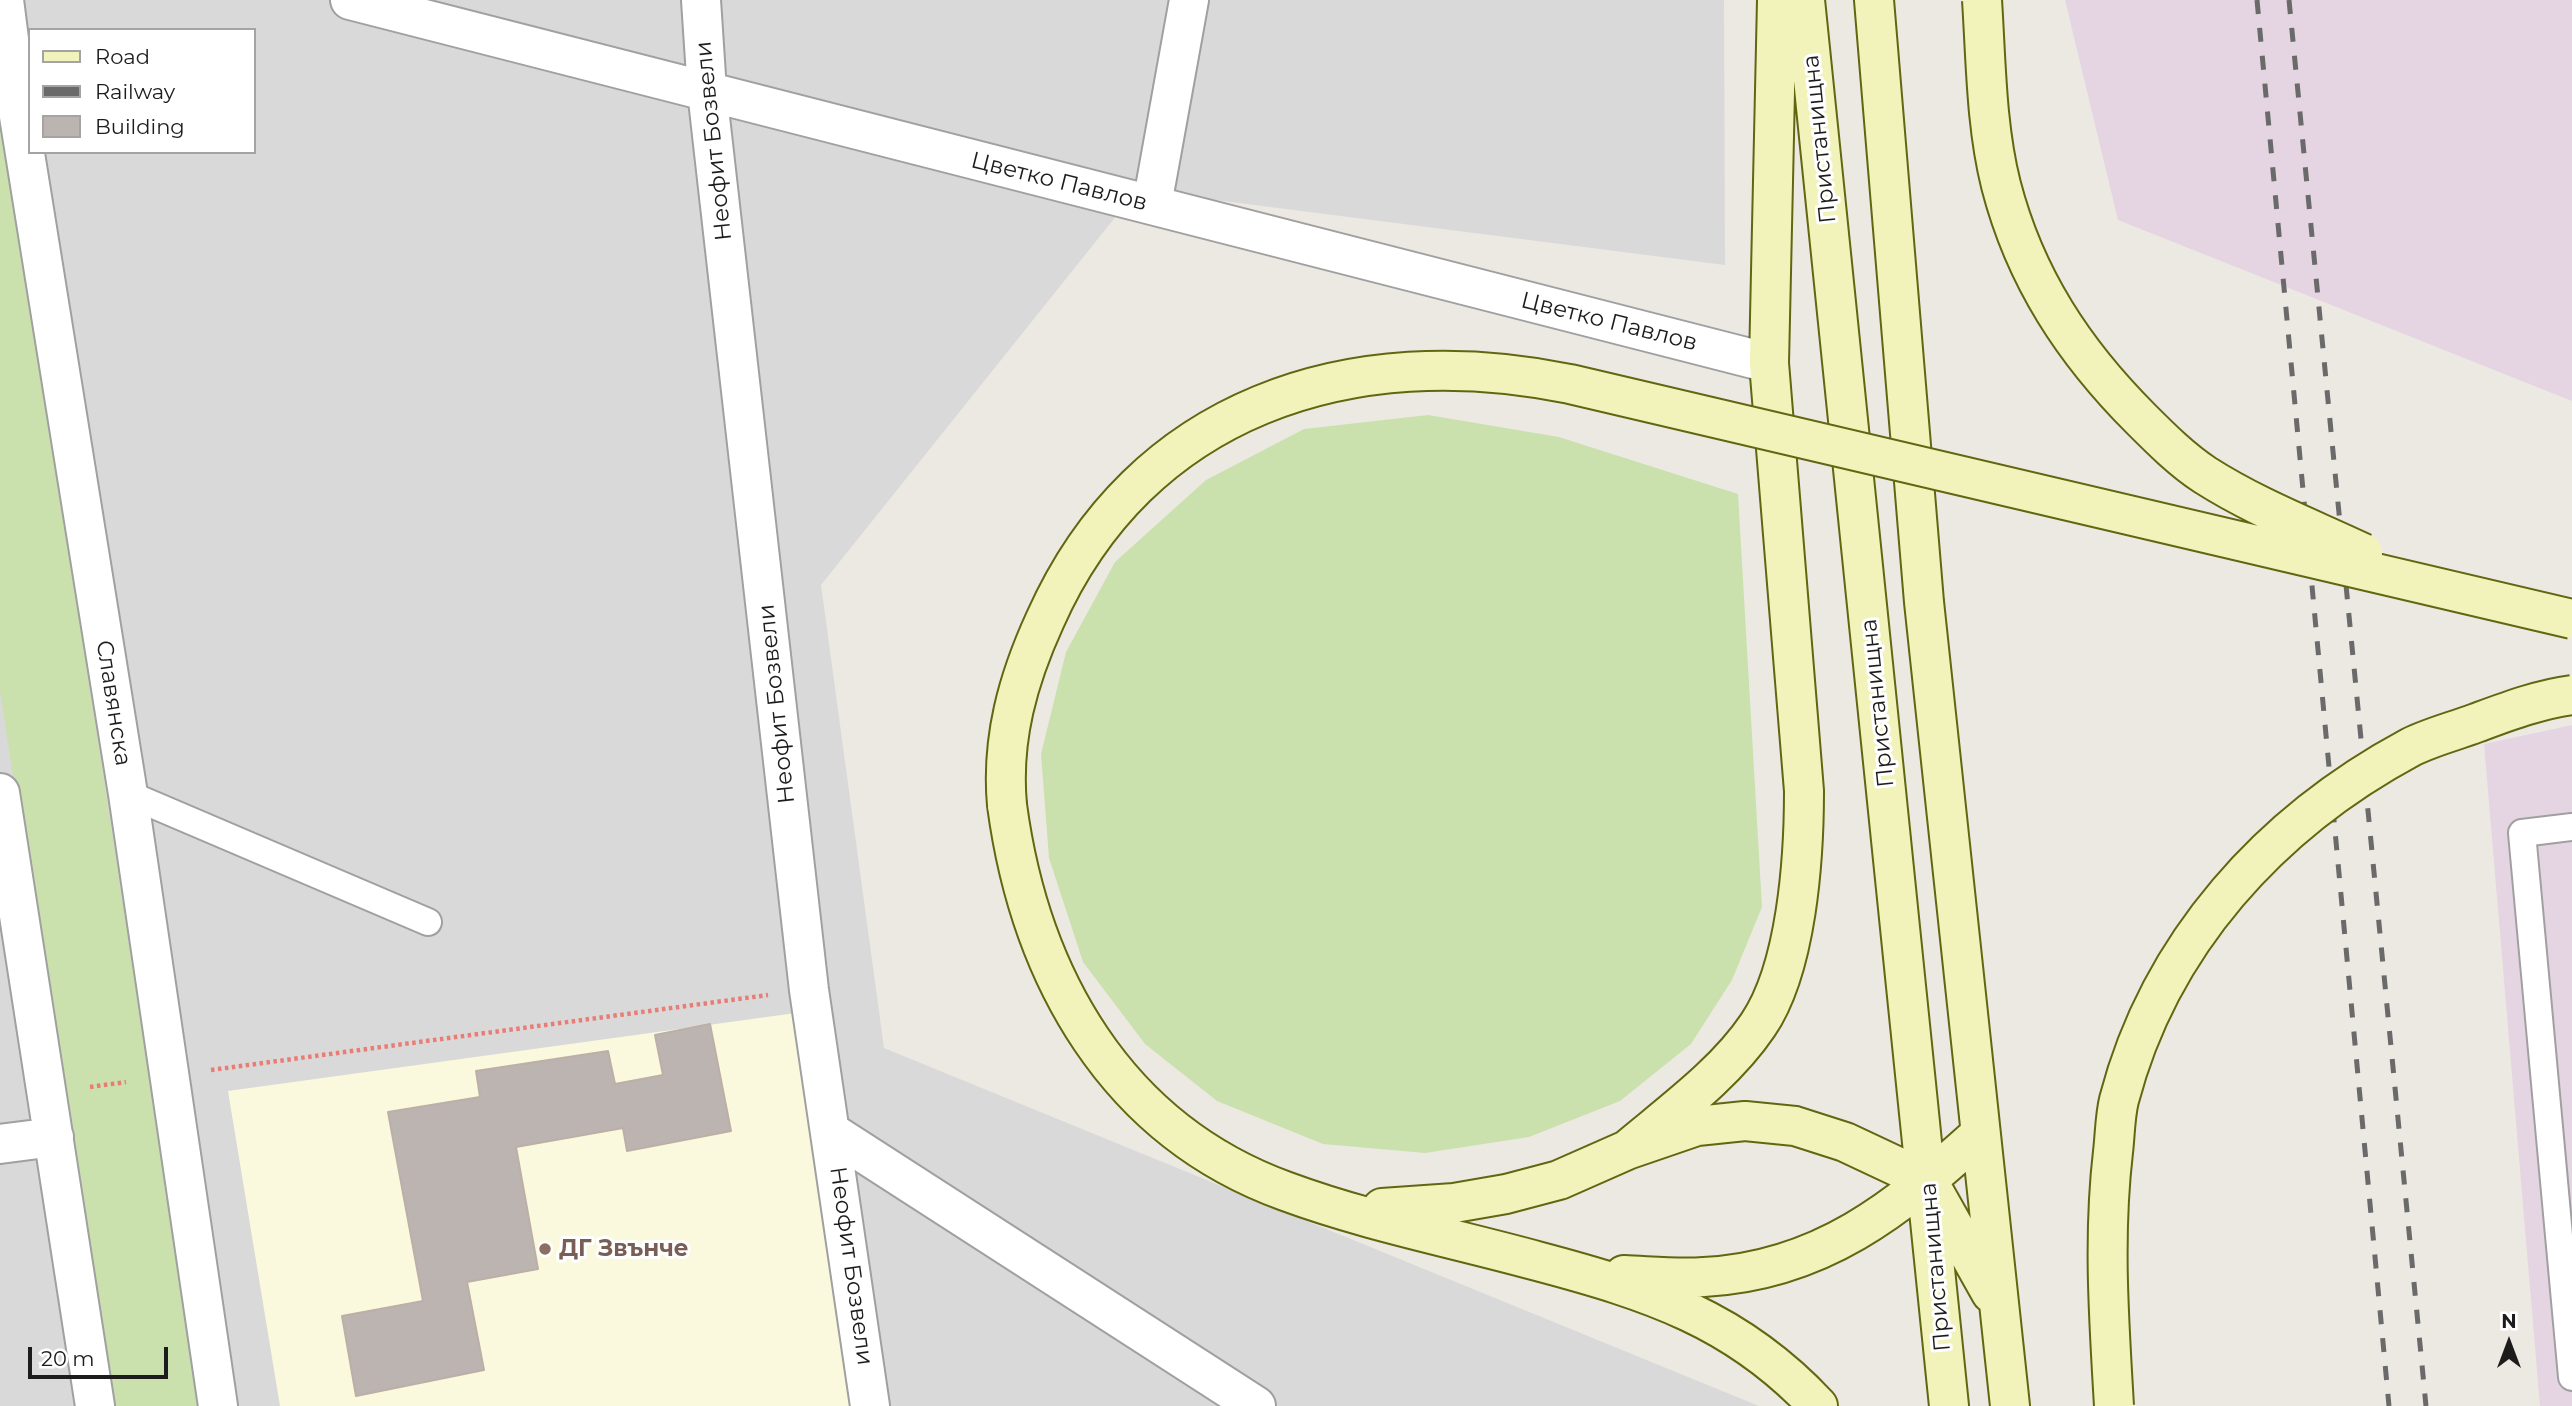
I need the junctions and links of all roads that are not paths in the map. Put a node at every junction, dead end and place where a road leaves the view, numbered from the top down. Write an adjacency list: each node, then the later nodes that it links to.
1 (4, 0): 10 (street, Славянска)
2 (350, 0): 9 (street, Цветко Павлов)
3 (701, 0): 9 (street, Неофит Бозвели)
4 (1189, 0): 11 (street)
5 (1777, 0): 12 (main road)
6 (1805, 0): 25 (main road, Пристанищна)
7 (1874, 0): 21 (main road)
8 (1982, 0): 13 (main road, bridge)
9 (708, 91): 11 (street, Цветко Павлов); 20 (street, Неофит Бозвели)
10 (9, 111): 17 (street, Славянска)
11 (1152, 205): 12 (street, Цветко Павлов)
12 (1769, 363): 24 (main road)
13 (2441, 588): 14 (main road, bridge); 26 (main road, bridge)
14 (2572, 619)
15 (2572, 695): 37 (main road, bridge)
16 (0, 793): 22 (street)
17 (128, 794): 19 (lane); 31 (street, Славянска)
18 (2572, 827): 29 (lane)
19 (428, 922)
20 (831, 1132): 32 (street, Неофит Бозвели); 33 (street)
21 (1980, 1134): 25 (main road); 28 (main road)
22 (54, 1138): 23 (street); 30 (street)
23 (0, 1144)
24 (1627, 1150): 25 (main road); 26 (main road)
25 (1928, 1181): 27 (main road); 28 (main road); 35 (main road, Пристанищна)
26 (1322, 1203): 27 (main road)
27 (1587, 1274): 34 (main road)
28 (1999, 1307): 36 (main road)
29 (2572, 1377)
30 (95, 1406)
31 (218, 1406)
32 (870, 1406)
33 (1256, 1406)
34 (1818, 1406)
35 (1949, 1406)
36 (2010, 1406)
37 (2114, 1406)

